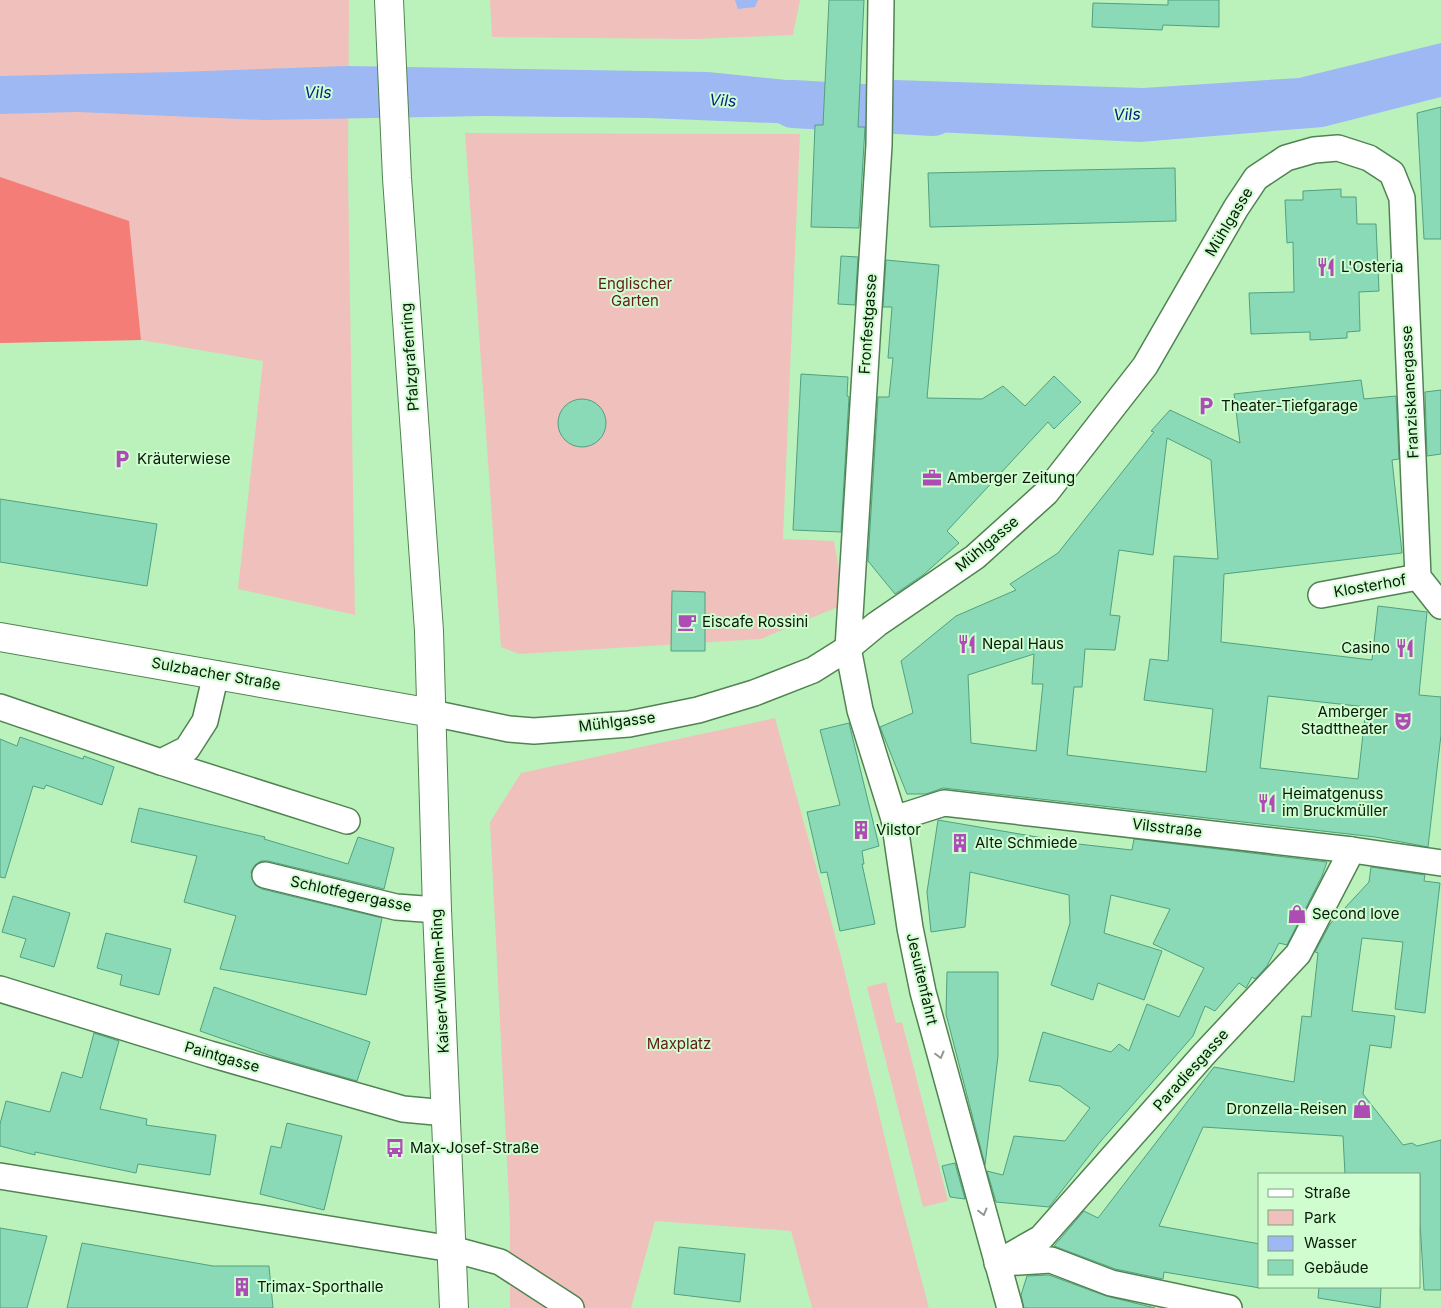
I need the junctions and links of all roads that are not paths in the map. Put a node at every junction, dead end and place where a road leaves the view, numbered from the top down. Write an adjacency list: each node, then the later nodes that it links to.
1 (389, 0): 11 (main road, Pfalzgrafenring)
2 (882, 0): 8 (street, Fronfestgasse)
3 (1392, 173): 4 (street, Franziskanergasse); 8 (street, Mühlgasse)
4 (1418, 577): 5 (street, Klosterhof); 6 (street)
5 (1321, 595)
6 (1441, 606)
7 (0, 637): 9 (main road, Sulzbacher Straße)
8 (848, 648): 11 (street, Mühlgasse); 13 (street, Jesuitenfahrt)
9 (216, 674): 11 (main road, Sulzbacher Straße); 12 (street)
10 (0, 707): 12 (street)
11 (432, 713): 18 (main road, Kaiser-Wilhelm-Ring)
12 (161, 762): 14 (street)
13 (894, 819): 15 (street, Vilsstraße); 23 (street, Jesuitenfahrt, one-way to 23)
14 (347, 821)
15 (1352, 850): 16 (street, Vilsstraße); 23 (street, Paradiesgasse)
16 (1441, 863)
17 (265, 875): 18 (street, Schlotfegergasse)
18 (437, 910): 20 (main road, Kaiser-Wilhelm-Ring)
19 (0, 989): 20 (street, Paintgasse)
20 (446, 1112): 22 (main road, Kaiser-Wilhelm-Ring)
21 (0, 1176): 22 (street)
22 (452, 1249): 24 (main road, Kaiser-Wilhelm-Ring); 25 (street)
23 (997, 1263): 26 (street, Jesuitenfahrt); 27 (street)
24 (454, 1308)
25 (571, 1308)
26 (1010, 1308)
27 (1229, 1308)

